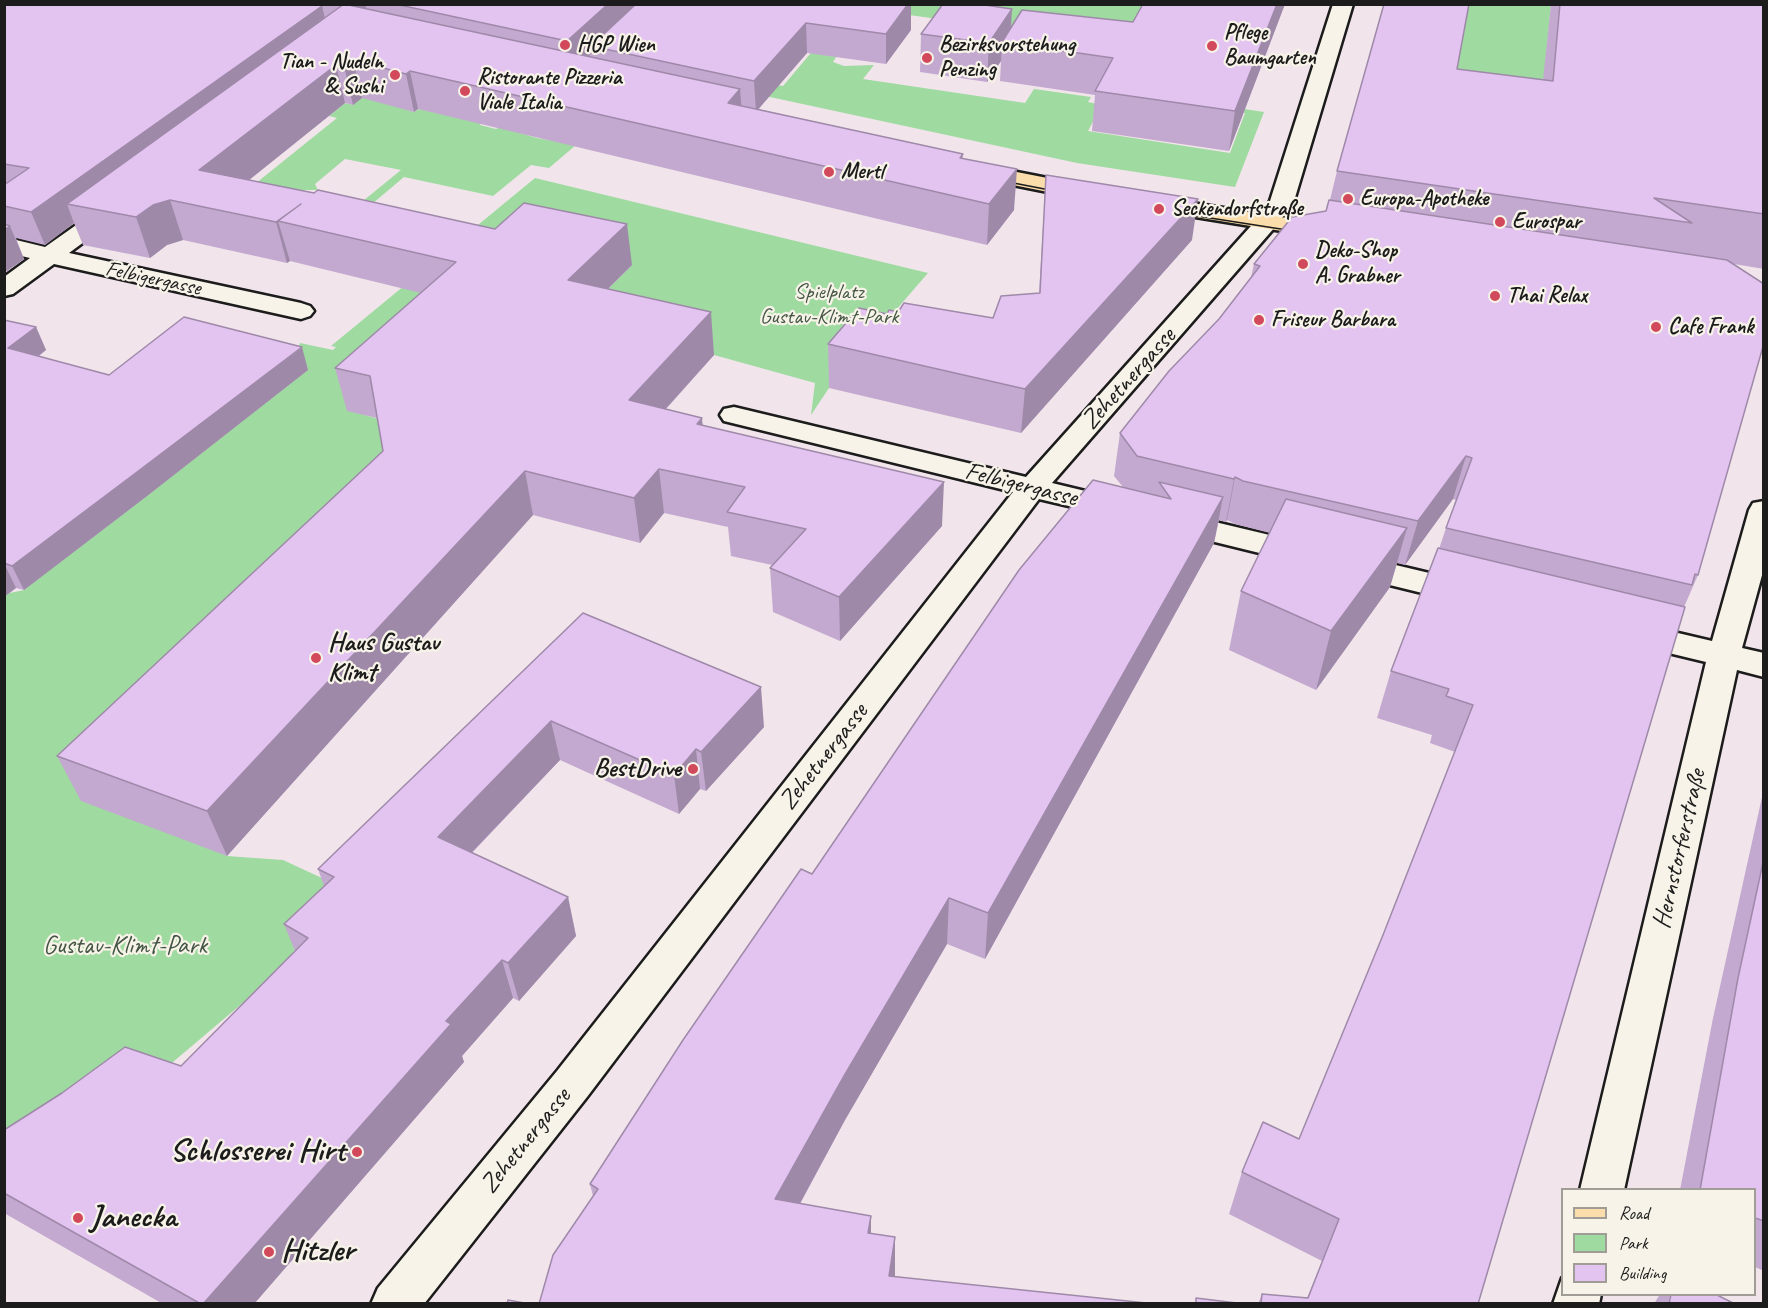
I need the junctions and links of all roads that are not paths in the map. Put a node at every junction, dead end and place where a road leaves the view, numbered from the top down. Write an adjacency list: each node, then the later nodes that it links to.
1 (1342, 4): 6 (street)
2 (956, 166): 3 (main road)
3 (1113, 198)
4 (126, 199): 9 (street)
5 (1136, 201): 6 (main road)
6 (1267, 222): 7 (main road); 13 (street, Zehetnergasse)
7 (1351, 235)
8 (4, 244): 9 (street, Felbigergasse)
9 (49, 256): 10 (street); 11 (street, Felbigergasse)
10 (4, 290)
11 (302, 311)
12 (734, 415): 13 (street, Felbigergasse)
13 (1032, 488): 15 (street, Felbigergasse); 20 (street, Zehetnergasse)
14 (1764, 510): 17 (street, Hernstorferstraße)
15 (1495, 600)
16 (1598, 625): 17 (street)
17 (1724, 655): 18 (street); 19 (street, Hernstorferstraße)
18 (1764, 664)
19 (1602, 1188)
20 (394, 1304)

